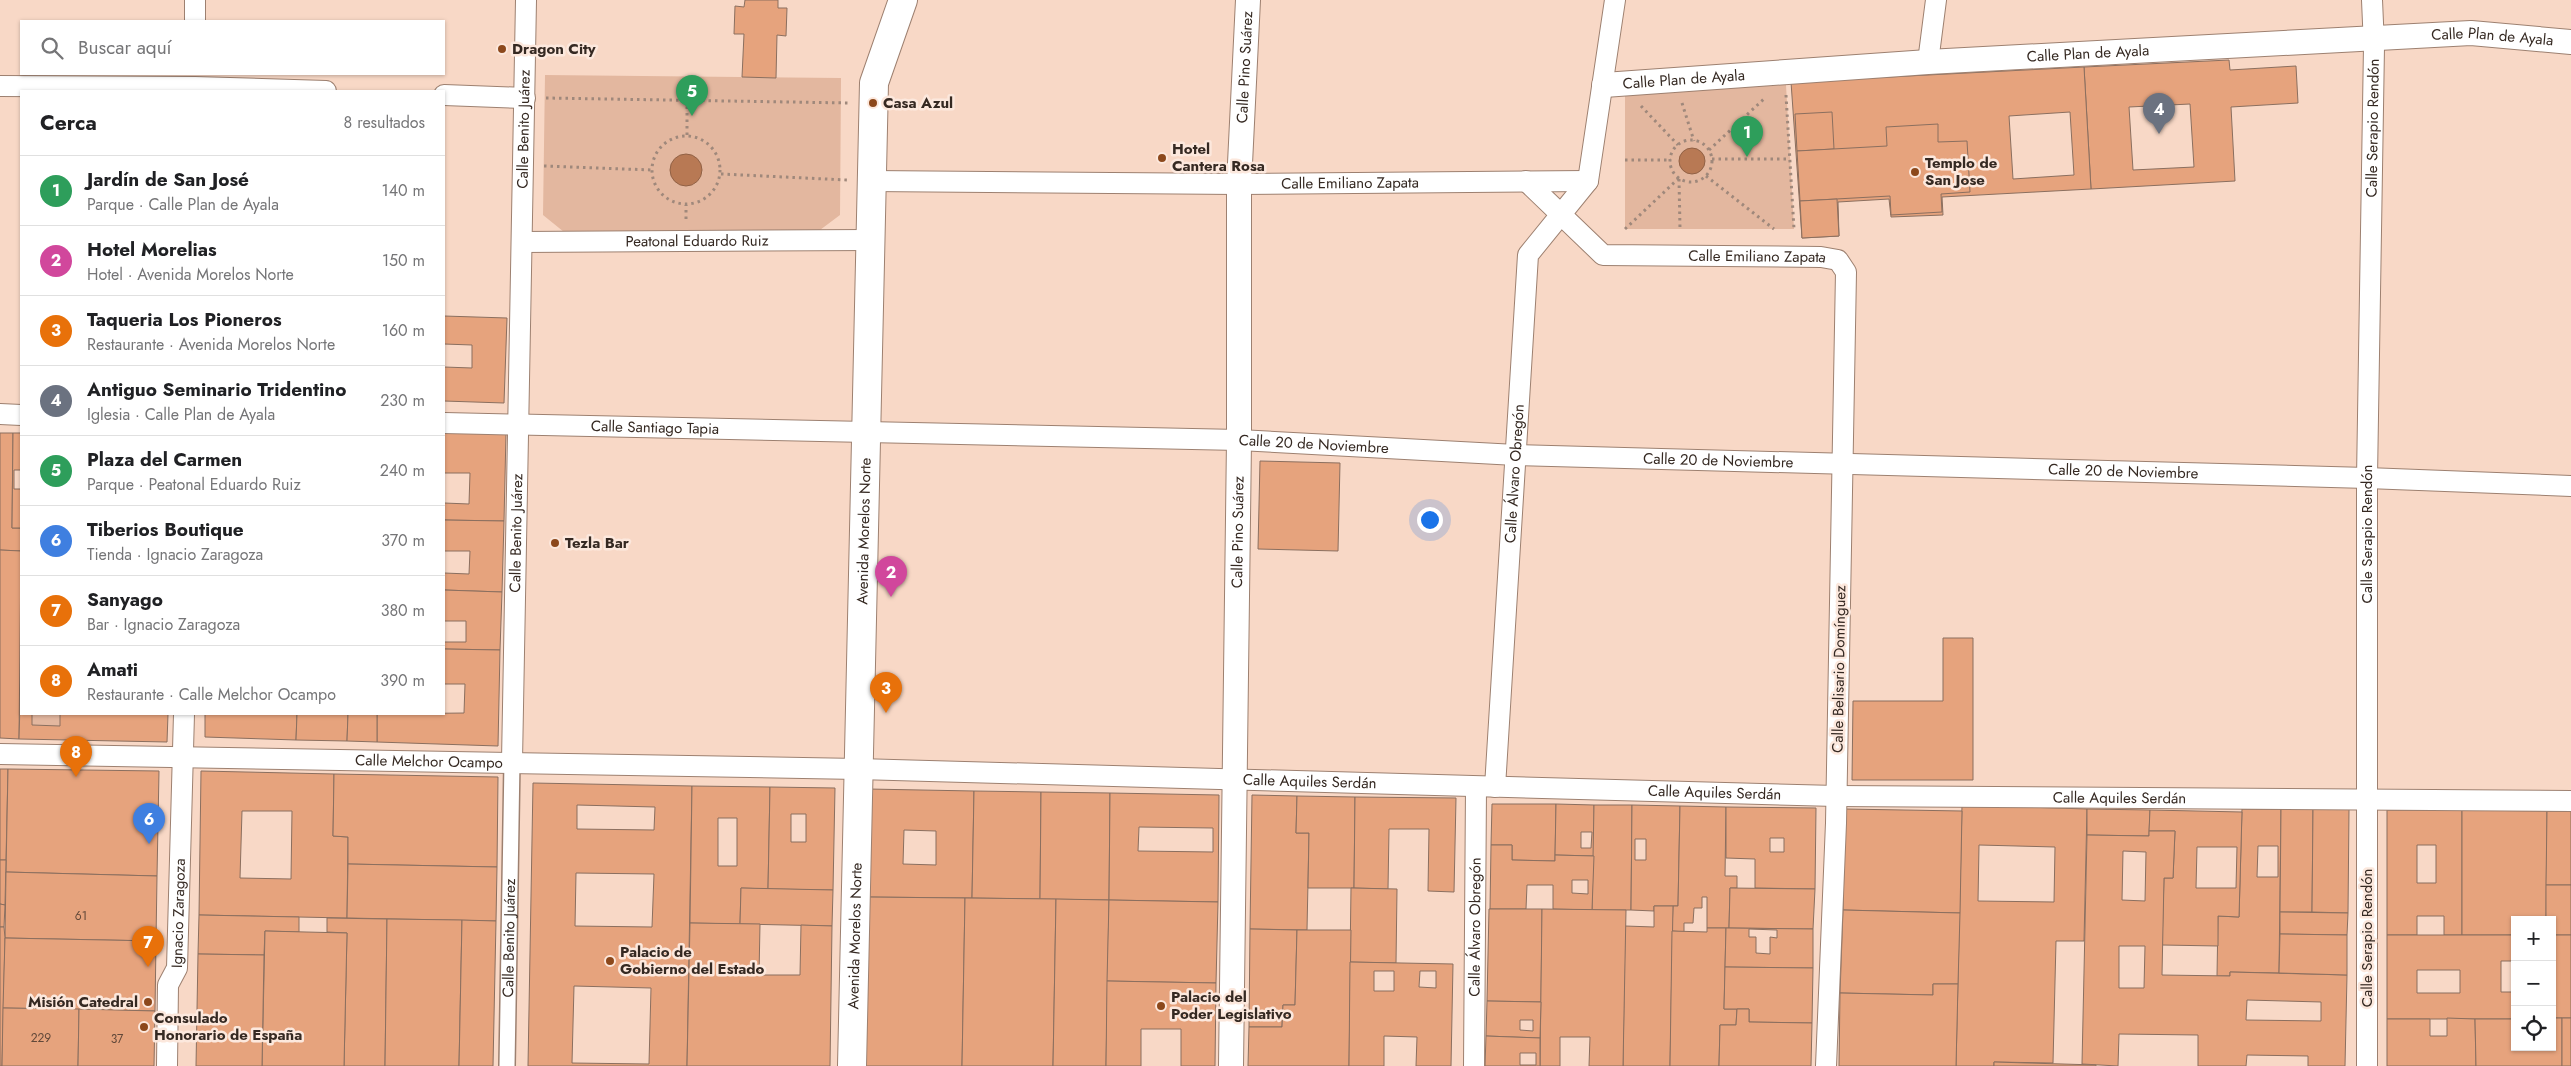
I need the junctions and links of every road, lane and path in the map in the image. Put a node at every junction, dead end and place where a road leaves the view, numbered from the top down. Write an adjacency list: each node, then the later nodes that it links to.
1 (195, 0): 8 (street)
2 (526, 0): 20 (street, Calle Benito Juárez)
3 (903, 0): 23 (main road, Avenida Morelos Norte)
4 (1248, 0): 40 (street, Calle Pino Suárez)
5 (1615, 0): 13 (street)
6 (1936, 0): 11 (street)
7 (2372, 0): 9 (street, Calle Serapio Rendón)
8 (195, 20)
9 (2373, 39): 10 (street, Calle Plan de Ayala); 11 (street, Calle Plan de Ayala); 57 (street, Calle Serapio Rendón)
10 (2571, 42)
11 (1928, 62): 13 (street, Calle Plan de Ayala)
12 (195, 84): 14 (street); 15 (street)
13 (1604, 85): 39 (street)
14 (0, 86)
15 (307, 90)
16 (1786, 90): 28 (path)
17 (1771, 93): 27 (path)
18 (445, 95): 20 (street)
19 (1680, 95): 25 (path)
20 (525, 98): 21 (path); 32 (street, Calle Benito Juárez)
21 (687, 100): 23 (path); 24 (path)
22 (1638, 102): 26 (path)
23 (874, 104): 37 (main road, Avenida Morelos Norte)
24 (687, 136): 33 (path); 34 (path)
25 (1694, 141): 26 (path); 27 (path)
26 (1678, 145): 30 (path)
27 (1709, 150): 31 (path)
28 (1790, 159): 31 (path); 45 (path)
29 (1625, 160): 30 (path)
30 (1671, 160): 36 (path)
31 (1712, 160): 35 (path)
32 (524, 165): 33 (path); 47 (street, Calle Benito Juárez)
33 (652, 170): 34 (path)
34 (721, 174): 37 (path)
35 (1706, 176): 36 (path); 44 (path)
36 (1679, 178): 42 (path); 43 (path)
37 (871, 181): 40 (street, Calle Emiliano Zapata); 46 (main road, Avenida Morelos Norte)
38 (1526, 181): 39 (street, Calle Emiliano Zapata); 40 (street, Calle Emiliano Zapata); 41 (street)
39 (1588, 181): 41 (street, Calle Álvaro Obregón)
40 (1239, 184): 54 (street, Calle Pino Suárez)
41 (1562, 216): 48 (street, Calle Emiliano Zapata); 55 (street, Calle Álvaro Obregón)
42 (1625, 229)
43 (1680, 229)
44 (1774, 229)
45 (1794, 229)
46 (870, 240): 47 (street, Peatonal Eduardo Ruiz); 53 (main road, Avenida Morelos Norte)
47 (522, 242): 52 (street, Calle Benito Juárez)
48 (1846, 272): 56 (street, Calle Belisario Domínguez)
49 (0, 414): 50 (street)
50 (20, 415)
51 (445, 423): 52 (street, Calle Santiago Tapia)
52 (519, 424): 53 (street, Calle Santiago Tapia); 62 (street, Calle Benito Juárez)
53 (866, 432): 54 (street, Calle 20 de Noviembre); 63 (main road, Avenida Morelos Norte)
54 (1239, 440): 55 (street, Calle 20 de Noviembre); 64 (street, Calle Pino Suárez)
55 (1516, 456): 56 (street, Calle 20 de Noviembre); 65 (street, Calle Álvaro Obregón)
56 (1844, 465): 57 (street, Calle 20 de Noviembre); 66 (street, Calle Belisario Domínguez)
57 (2367, 478): 58 (street, Calle 20 de Noviembre); 67 (street, Calle Serapio Rendón)
58 (2571, 486)
59 (184, 715): 61 (street, Ignacio Zaragoza)
60 (0, 754): 61 (street, Calle Melchor Ocampo)
61 (183, 758): 62 (street, Calle Melchor Ocampo); 69 (street, Ignacio Zaragoza)
62 (512, 761): 63 (street, Calle Melchor Ocampo); 70 (street, Calle Benito Juárez)
63 (858, 769): 64 (street, Calle Aquiles Serdán); 71 (main road, Avenida Morelos Norte)
64 (1235, 781): 65 (street, Calle Aquiles Serdán); 72 (street, Calle Pino Suárez)
65 (1486, 788): 66 (street, Calle Aquiles Serdán); 73 (street, Calle Álvaro Obregón)
66 (1836, 796): 67 (street, Calle Aquiles Serdán); 74 (street, Calle Belisario Domínguez)
67 (2368, 800): 68 (street, Calle Aquiles Serdán); 75 (street, Calle Serapio Rendón)
68 (2571, 801)
69 (167, 1066)
70 (507, 1066)
71 (852, 1066)
72 (1231, 1066)
73 (1474, 1066)
74 (1826, 1066)
75 (2367, 1066)

